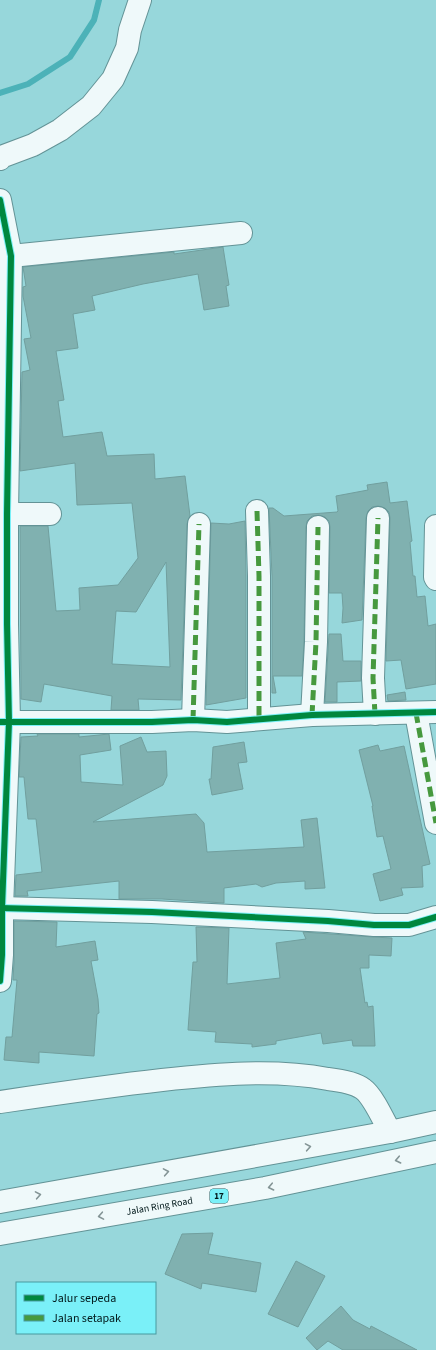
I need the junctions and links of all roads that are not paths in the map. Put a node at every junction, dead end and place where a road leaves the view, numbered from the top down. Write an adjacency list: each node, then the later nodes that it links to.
1 (140, 0): 2 (main road)
2 (0, 159)
3 (0, 200): 5 (main road)
4 (241, 233): 5 (main road)
5 (11, 256): 6 (main road)
6 (5, 319): 8 (main road)
7 (257, 511): 18 (main road)
8 (4, 514): 9 (main road); 20 (main road)
9 (50, 514)
10 (378, 518): 16 (main road)
11 (199, 524): 19 (main road)
12 (436, 526): 14 (main road)
13 (318, 527): 17 (main road)
14 (436, 579)
15 (426, 712): 16 (main road); 21 (main road)
16 (375, 714): 17 (main road)
17 (312, 715): 18 (main road)
18 (259, 719): 19 (main road)
19 (193, 720): 20 (main road)
20 (5, 722): 22 (main road)
21 (436, 823)
22 (1, 908): 23 (main road); 24 (main road)
23 (436, 917)
24 (0, 981)
25 (0, 1099): 26 (main road)
26 (0, 1103): 28 (main road)
27 (436, 1122): 28 (main road)
28 (390, 1132): 30 (main road, one-way to 28)
29 (436, 1152): 31 (main road, Jalan Ring Road / 17, one-way to 31)
30 (0, 1202)
31 (0, 1234)

